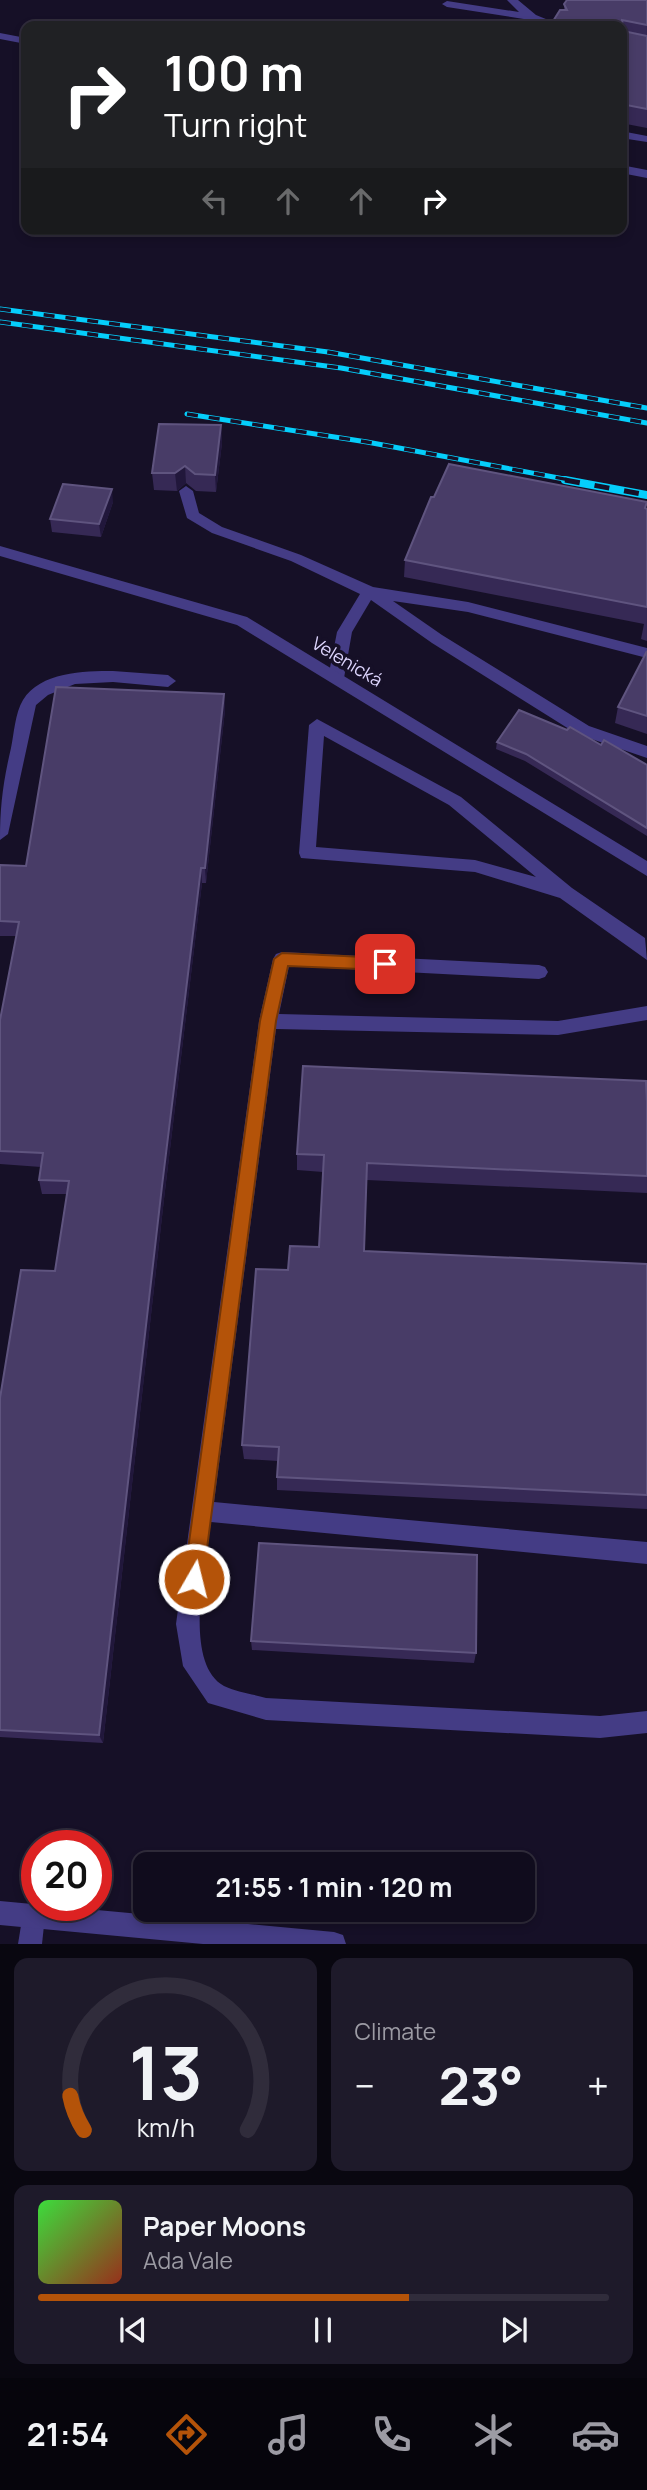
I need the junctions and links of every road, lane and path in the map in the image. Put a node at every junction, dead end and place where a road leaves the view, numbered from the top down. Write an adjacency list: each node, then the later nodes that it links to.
1 (512, 0): 3 (street)
2 (447, 4): 3 (street)
3 (532, 17): 4 (street)
4 (544, 21)
5 (0, 36): 6 (street)
6 (21, 40)
7 (627, 135): 8 (street)
8 (647, 139)
9 (627, 170): 10 (street)
10 (647, 174)
11 (186, 491): 13 (street)
12 (0, 551): 15 (street, Velenická)
13 (370, 592): 14 (street); 15 (street); 17 (street)
14 (647, 653)
15 (336, 678): 20 (street, Velenická)
16 (168, 681): 18 (street)
17 (647, 752)
18 (8, 764): 19 (street)
19 (0, 834)
20 (647, 869)
21 (566, 893): 21 (street); 22 (street)
22 (647, 953)
23 (539, 972): 25 (street)
24 (647, 1013): 25 (street)
25 (268, 1021): 26 (street)
26 (203, 1511): 27 (street); 28 (street)
27 (647, 1553)
28 (647, 1722)
29 (0, 1913): 30 (street)
30 (21, 1915)
31 (32, 1921): 34 (street)
32 (82, 1921): 33 (street)
33 (288, 1942): 35 (street)
34 (30, 1944)
35 (334, 1944)

